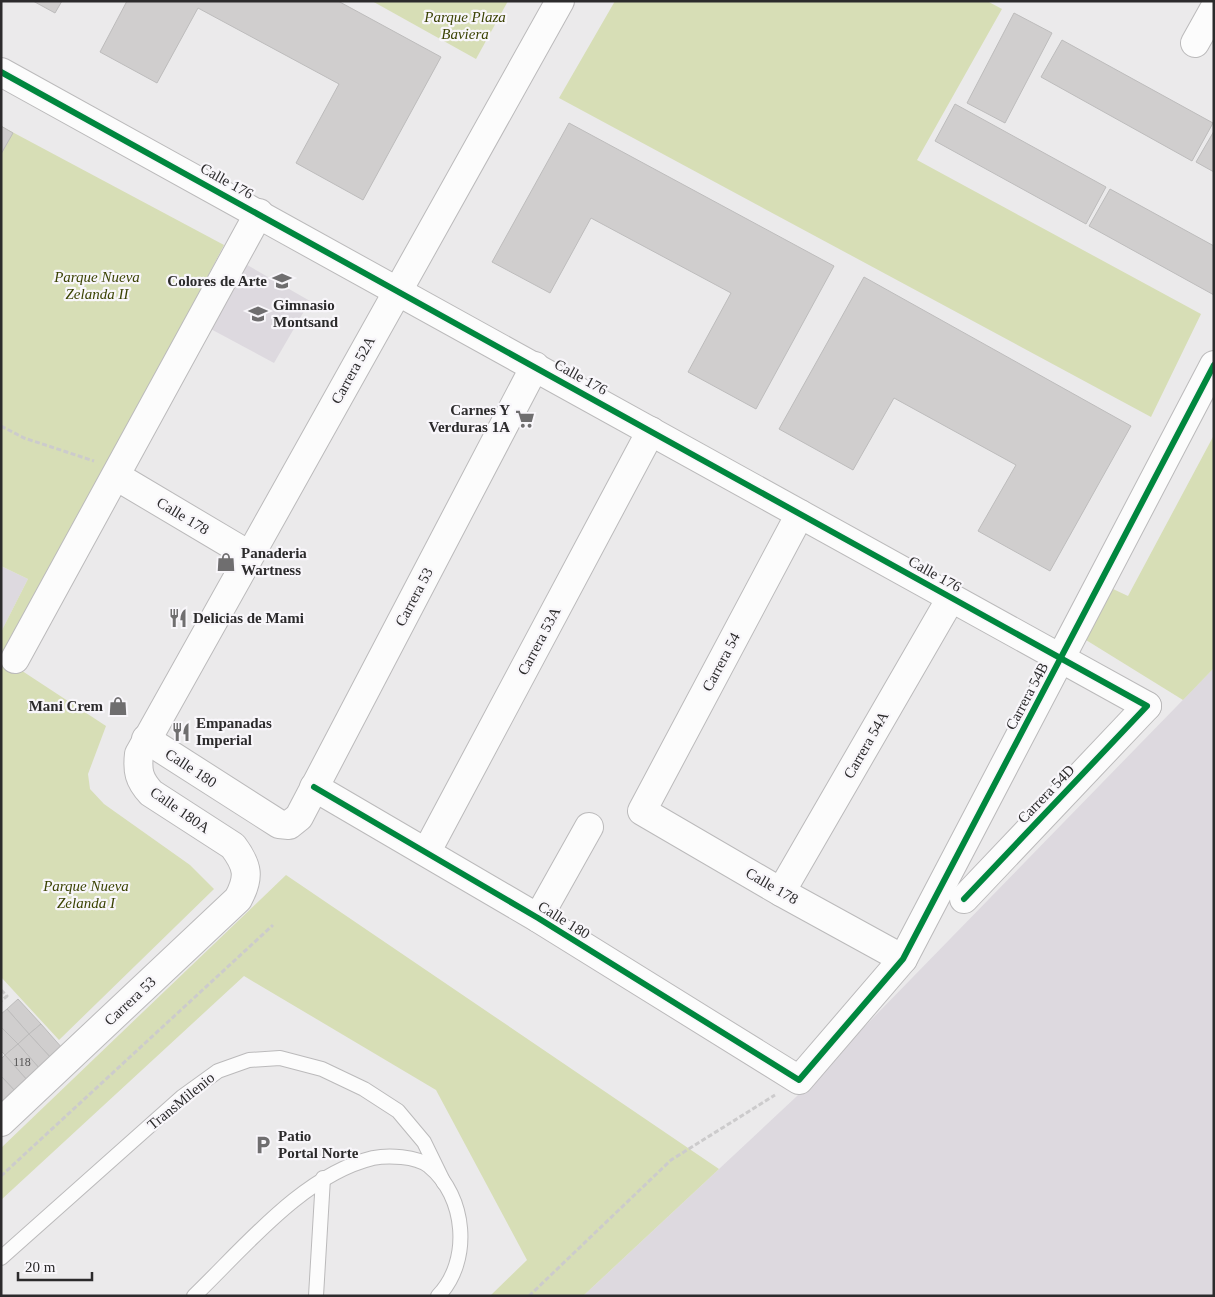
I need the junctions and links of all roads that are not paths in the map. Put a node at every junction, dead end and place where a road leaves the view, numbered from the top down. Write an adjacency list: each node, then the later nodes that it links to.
1 (560, 1): 6 (street, Carrera 52A)
2 (1214, 9): 3 (street)
3 (1195, 43)
4 (1, 72): 5 (street, Calle 176)
5 (260, 213): 6 (street, Calle 176); 10 (street)
6 (398, 290): 8 (street, Calle 176); 12 (street, Carrera 52A)
7 (1214, 365): 14 (street, Carrera 54B)
8 (535, 366): 9 (street, Calle 176); 18 (street, Carrera 53)
9 (651, 431): 11 (street, Calle 176); 22 (street, Carrera 53A)
10 (118, 473): 12 (street, Calle 178); 15 (street)
11 (800, 514): 13 (street, Calle 176); 19 (street, Carrera 54)
12 (249, 555): 17 (street, Carrera 52A)
13 (951, 598): 14 (street, Calle 176); 24 (street, Carrera 54A)
14 (1061, 658): 16 (street, Calle 176); 27 (street, Carrera 54B)
15 (15, 659)
16 (1147, 706): 25 (street, Carrera 54D)
17 (146, 739): 20 (street, Calle 180); 23 (street, Calle 180A)
18 (314, 787): 20 (street, Carrera 53); 22 (street, Calle 180)
19 (642, 811): 24 (street, Calle 178)
20 (289, 825)
21 (589, 826): 26 (street)
22 (427, 851): 26 (street, Calle 180)
23 (246, 872): 28 (street, Carrera 53)
24 (781, 892): 27 (street, Calle 178)
25 (964, 899)
26 (538, 918): 27 (street, Calle 180)
27 (903, 959)
28 (1, 1122)
29 (323, 1178): 30 (lane, TransMilenio); 32 (lane, TransMilenio); 33 (lane)
30 (444, 1183): 31 (lane, TransMilenio); 34 (lane, TransMilenio)
31 (1, 1258)
32 (194, 1296)
33 (316, 1296)
34 (438, 1296)

